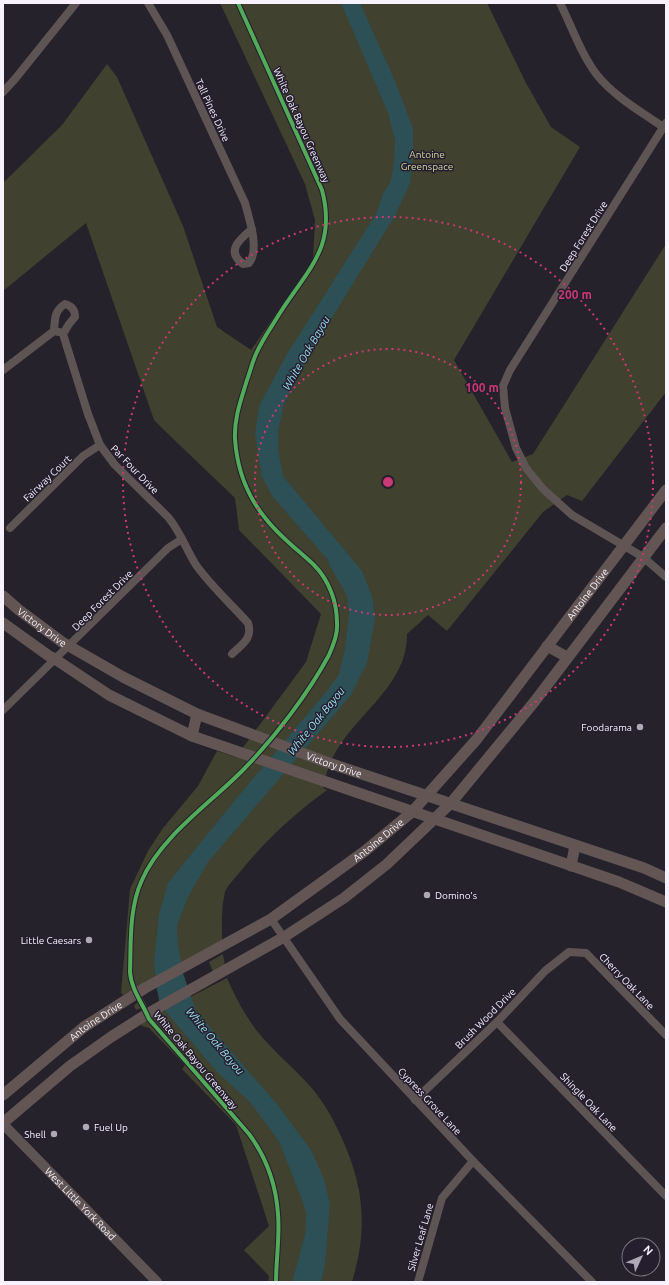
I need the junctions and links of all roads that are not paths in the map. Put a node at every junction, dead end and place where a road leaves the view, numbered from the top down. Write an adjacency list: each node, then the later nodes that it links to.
1 (76, 3): 4 (street)
2 (148, 3): 6 (street, Tall Pines Drive)
3 (560, 3): 5 (street)
4 (3, 92)
5 (664, 125): 15 (street, Deep Forest Drive)
6 (252, 229)
7 (54, 331): 8 (street); 8 (street); 9 (street)
8 (63, 334): 10 (street, Par Four Drive)
9 (3, 370)
10 (100, 445): 12 (street, Fairway Court); 14 (street, Par Four Drive)
11 (666, 490): 15 (main road, Antoine Drive)
12 (10, 528)
13 (666, 528): 16 (main road, Antoine Drive)
14 (182, 539): 20 (street, Deep Forest Drive); 22 (street, Par Four Drive)
15 (623, 545): 16 (street, Deep Forest Drive); 21 (main road, Antoine Drive)
16 (643, 557): 17 (street, Deep Forest Drive); 23 (main road, Antoine Drive)
17 (666, 577)
18 (3, 596): 20 (main road, Victory Drive)
19 (3, 623): 24 (main road, Victory Drive)
20 (70, 645): 24 (street, Deep Forest Drive); 26 (main road, Victory Drive)
21 (547, 646): 23 (main road); 28 (main road, Antoine Drive)
22 (232, 654)
23 (567, 657): 29 (main road, Antoine Drive)
24 (55, 659): 25 (street, Deep Forest Drive); 27 (main road, Victory Drive)
25 (3, 710)
26 (197, 714): 27 (main road); 28 (main road, Victory Drive)
27 (192, 736): 30 (main road, Victory Drive)
28 (427, 795): 29 (main road, Victory Drive); 30 (main road, Antoine Drive)
29 (451, 803): 31 (main road, Antoine Drive); 32 (main road, Victory Drive)
30 (412, 812): 31 (main road, Victory Drive); 36 (main road, Antoine Drive)
31 (433, 819): 33 (main road, Victory Drive); 37 (main road, Antoine Drive)
32 (575, 846): 33 (main road); 34 (main road, Victory Drive)
33 (571, 866): 35 (main road, Victory Drive)
34 (666, 878)
35 (666, 902)
36 (271, 919): 37 (street, Cypress Grove Lane); 41 (main road, Antoine Drive)
37 (284, 937): 42 (street, Cypress Grove Lane); 43 (main road, Antoine Drive)
38 (569, 952): 39 (street, Brush Wood Drive); 40 (street, Cherry Oak Lane)
39 (497, 1022): 42 (street, Brush Wood Drive); 45 (street, Shingle Oak Lane)
40 (666, 1035)
41 (3, 1095)
42 (415, 1100): 44 (street, Cypress Grove Lane)
43 (3, 1124): 46 (street, West Little York Road)
44 (473, 1161): 47 (street, Silver Leaf Lane); 48 (street, Cypress Grove Lane)
45 (666, 1196)
46 (157, 1282)
47 (418, 1282)
48 (592, 1282)

